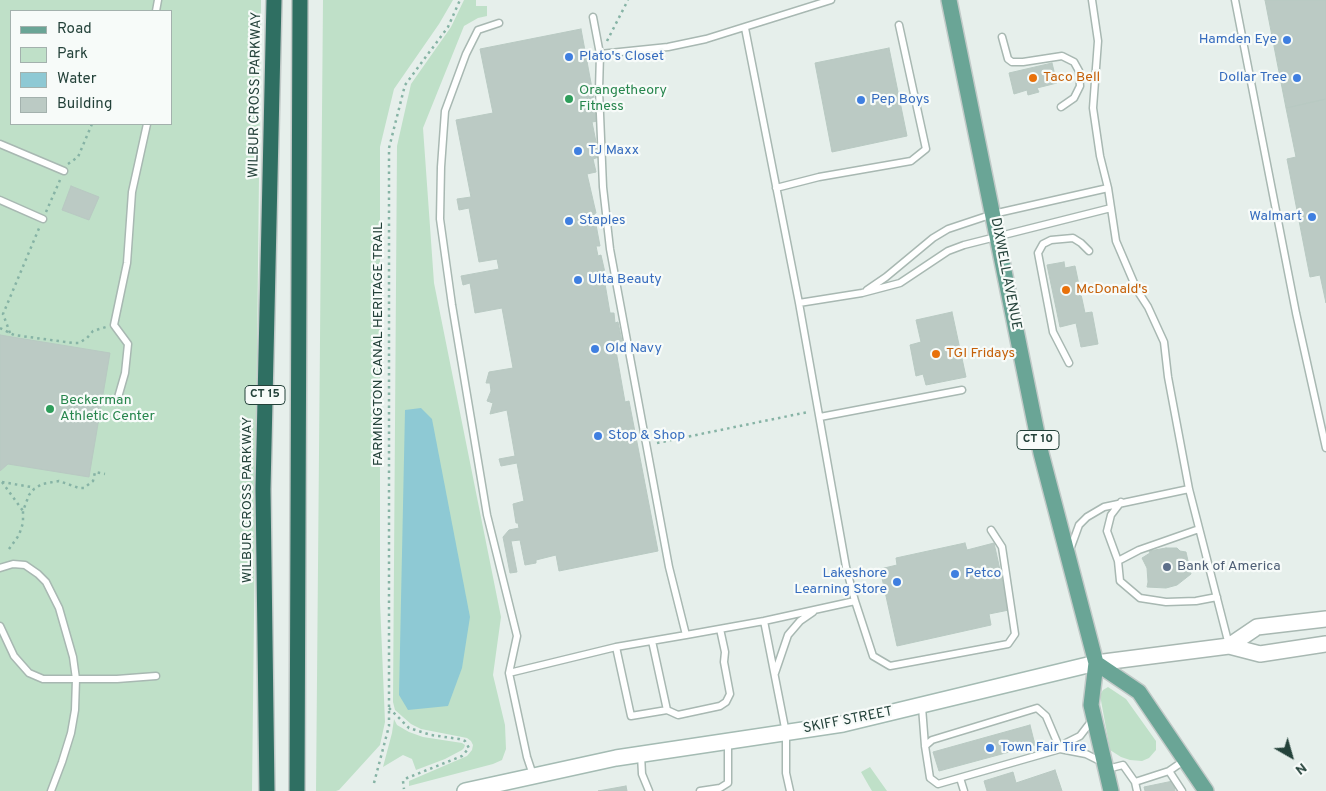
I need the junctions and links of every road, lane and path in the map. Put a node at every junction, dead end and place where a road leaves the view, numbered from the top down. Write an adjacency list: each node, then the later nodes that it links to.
1 (274, 0): 87 (highway, WILBUR CROSS PARKWAY / CT 15)
2 (300, 0): 88 (highway, CT 15)
3 (460, 0): 70 (path, FARMINGTON CANAL HERITAGE TRAIL)
4 (628, 0): 14 (path)
5 (831, 0): 12 (lane)
6 (949, 0): 23 (main road, DIXWELL AVENUE / CT 10)
7 (1092, 0): 20 (lane)
8 (1235, 0): 39 (lane)
9 (593, 17): 14 (lane)
10 (499, 23): 65 (lane)
11 (899, 26): 19 (lane)
12 (745, 28): 14 (lane); 19 (lane)
13 (1002, 37): 15 (lane)
14 (600, 54): 59 (lane)
15 (1061, 107)
16 (147, 125): 30 (lane)
17 (0, 144): 18 (lane)
18 (64, 171)
19 (776, 188): 28 (lane)
20 (1108, 188): 22 (lane); 23 (lane)
21 (0, 200): 24 (lane)
22 (1111, 208): 25 (lane); 42 (lane)
23 (993, 214): 25 (main road, DIXWELL AVENUE / CT 10); 27 (lane)
24 (43, 219): 29 (path)
25 (997, 236): 27 (lane); 51 (main road, DIXWELL AVENUE / CT 10)
26 (1089, 251): 33 (lane)
27 (862, 293): 28 (lane)
28 (799, 304): 37 (lane)
29 (2, 315): 32 (path)
30 (114, 325): 32 (path); 35 (lane)
31 (0, 328): 32 (path)
32 (10, 333)
33 (1069, 363)
34 (962, 390): 37 (lane)
35 (117, 401)
36 (808, 412): 38 (path)
37 (820, 417): 53 (lane)
38 (656, 443)
39 (1326, 448)
40 (105, 474): 43 (path)
41 (1, 482): 43 (path); 45 (path)
42 (1189, 489): 44 (lane); 46 (lane)
43 (34, 490): 45 (path)
44 (1121, 502): 49 (lane); 51 (lane)
45 (23, 511): 48 (path)
46 (1199, 529): 49 (lane); 52 (lane)
47 (991, 530): 53 (lane)
48 (9, 549)
49 (1118, 561): 52 (lane)
50 (0, 568): 68 (lane)
51 (1070, 568): 64 (main road, DIXWELL AVENUE / CT 10)
52 (1217, 597): 62 (lane)
53 (855, 601): 54 (lane)
54 (820, 609): 56 (lane); 66 (lane)
55 (1326, 619): 62 (main road, SKIFF STREET)
56 (764, 621): 58 (lane); 66 (lane)
57 (0, 626): 68 (lane)
58 (720, 629): 59 (lane); 71 (lane)
59 (686, 635): 60 (lane)
60 (652, 641): 63 (lane); 71 (lane)
61 (1326, 644): 62 (main road, SKIFF STREET)
62 (1229, 646): 64 (main road, SKIFF STREET)
63 (616, 647): 65 (lane); 71 (lane)
64 (1096, 663): 69 (main road, SKIFF STREET); 72 (main road, DIXWELL AVENUE / CT 10); 78 (main road)
65 (509, 673): 81 (lane)
66 (774, 674): 73 (lane)
67 (156, 676): 68 (lane)
68 (76, 679): 86 (lane)
69 (922, 706): 73 (main road, SKIFF STREET); 75 (lane)
70 (388, 707): 84 (path, FARMINGTON CANAL HERITAGE TRAIL); 85 (path)
71 (667, 710)
72 (1094, 718): 76 (lane); 79 (main road, DIXWELL AVENUE / CT 10)
73 (786, 733): 74 (main road, SKIFF STREET); 92 (lane)
74 (728, 741): 77 (main road, SKIFF STREET); 91 (lane)
75 (925, 746): 76 (lane); 82 (lane)
76 (1060, 749): 79 (lane); 82 (lane)
77 (641, 754): 81 (main road, SKIFF STREET); 90 (lane)
78 (1186, 760): 80 (lane); 97 (main road)
79 (1105, 766): 83 (lane); 94 (main road, DIXWELL AVENUE / CT 10)
80 (1169, 771): 83 (lane); 96 (lane)
81 (533, 777): 89 (main road, SKIFF STREET)
82 (960, 778): 93 (lane)
83 (1135, 782): 95 (lane)
84 (374, 783)
85 (404, 789)
86 (52, 791)
87 (268, 791)
88 (297, 791)
89 (465, 791)
90 (649, 791)
91 (700, 791)
92 (790, 791)
93 (964, 791)
94 (1111, 791)
95 (1137, 791)
96 (1182, 791)
97 (1206, 791)

